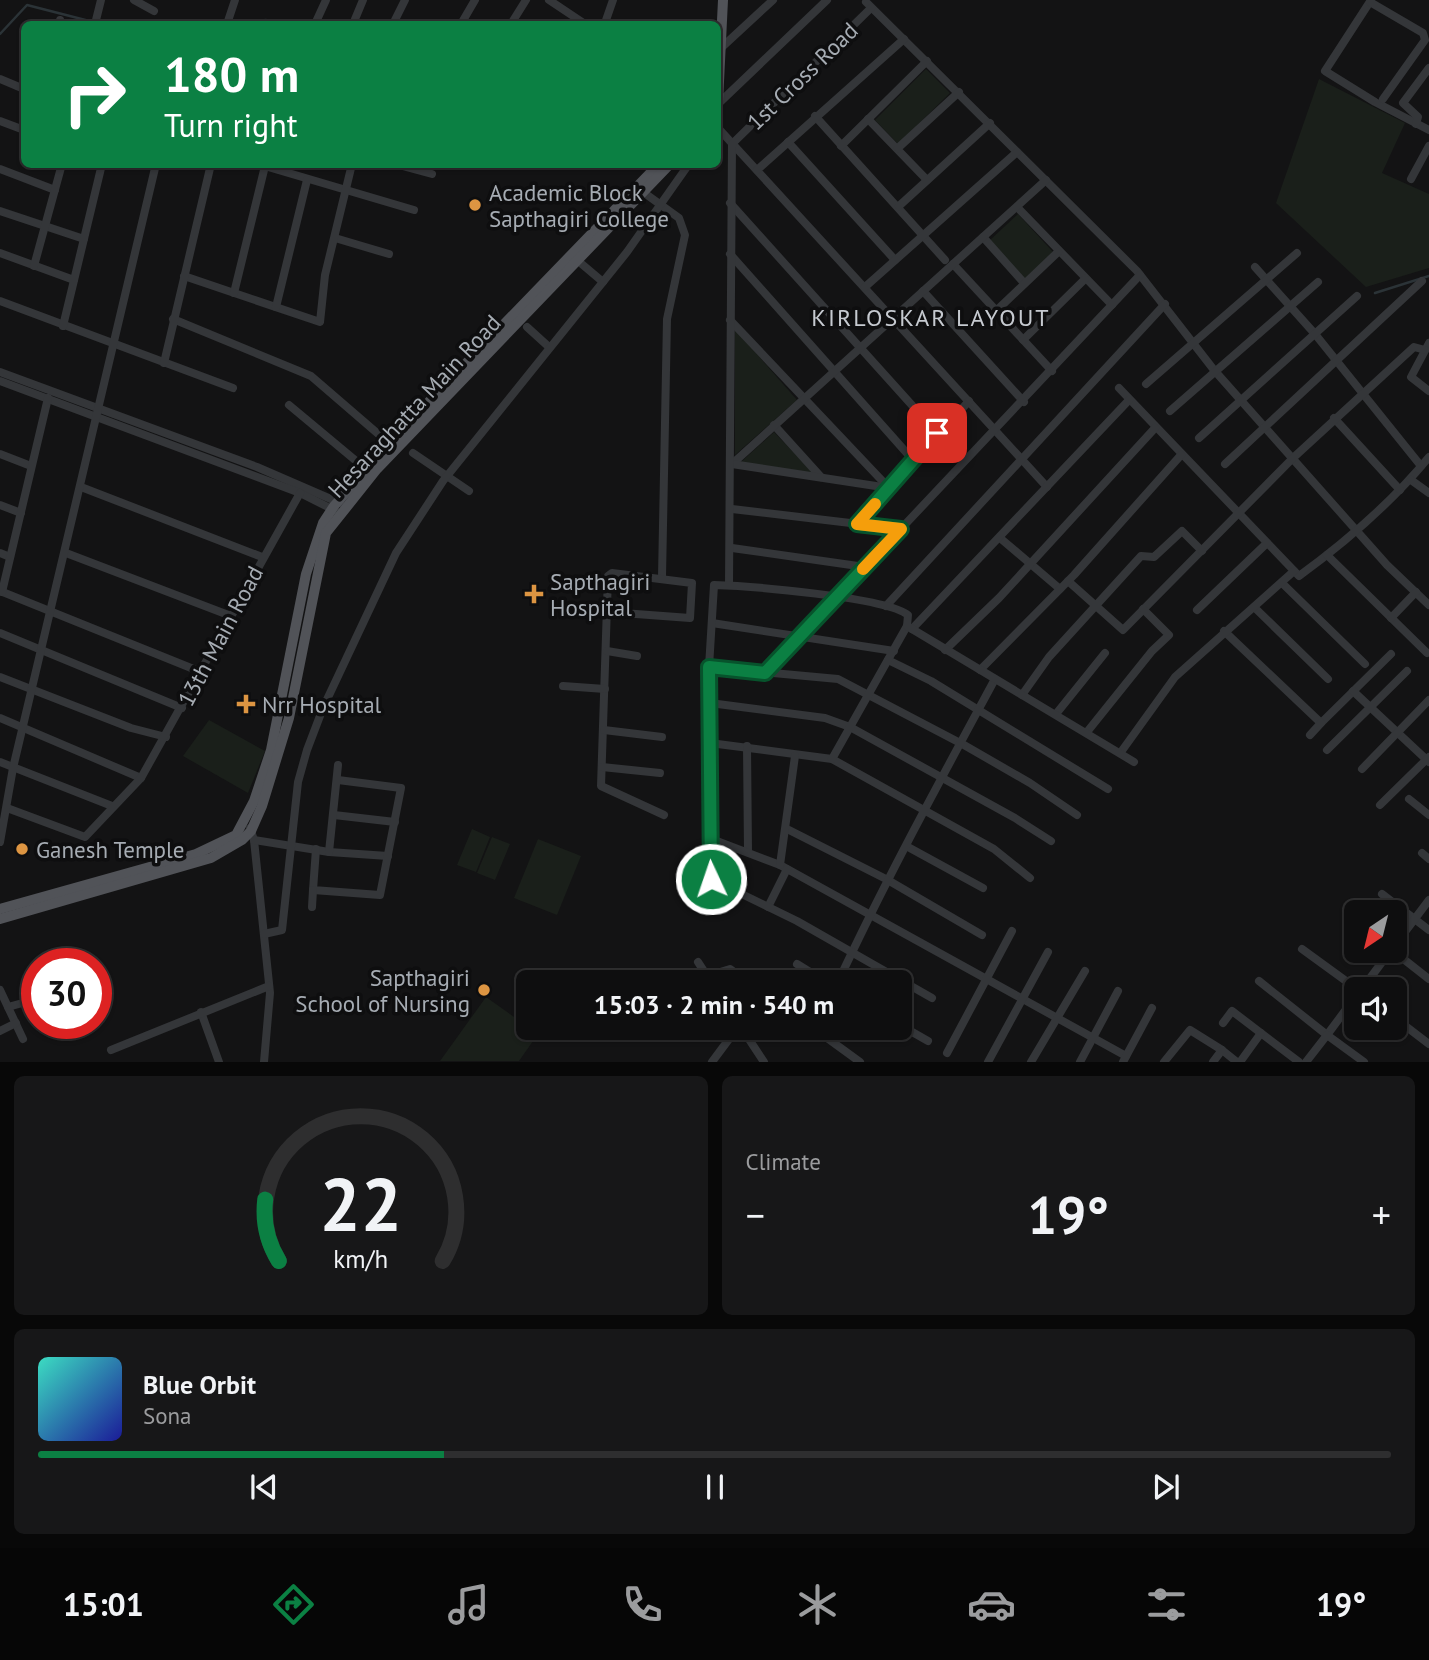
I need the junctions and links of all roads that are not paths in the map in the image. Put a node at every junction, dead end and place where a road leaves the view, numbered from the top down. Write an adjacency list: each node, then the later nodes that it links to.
1 (101, 0): 16 (street)
2 (134, 0): 15 (street)
3 (235, 0): 17 (street)
4 (326, 0): 18 (street)
5 (363, 0): 19 (street)
6 (405, 0): 20 (street)
7 (475, 0): 21 (street)
8 (526, 0): 22 (street)
9 (549, 0): 23 (street)
10 (612, 0): 24 (street)
11 (720, 0): 25 (main road); 26 (main road)
12 (773, 0): 28 (street)
13 (827, 0): 35 (street)
14 (1370, 1): 34 (street); 40 (street)
15 (154, 11)
16 (96, 21)
17 (228, 21)
18 (316, 21)
19 (354, 21)
20 (394, 21)
21 (463, 21)
22 (514, 21)
23 (580, 21)
24 (606, 21)
25 (717, 21)
26 (720, 21)
27 (904, 39): 29 (street); 36 (street); 45 (street, 1st Cross Road)
28 (721, 48)
29 (927, 61): 33 (street); 37 (street)
30 (1429, 68): 40 (street)
31 (0, 79): 32 (street)
32 (21, 88)
33 (959, 92): 39 (street); 48 (street)
34 (1383, 99)
35 (721, 100)
36 (815, 116): 44 (street); 46 (street)
37 (868, 120): 46 (street); 48 (street)
38 (0, 121): 41 (street)
39 (990, 123): 49 (street); 66 (street)
40 (1416, 124): 42 (street)
41 (21, 129)
42 (1429, 130)
43 (721, 131): 45 (street)
44 (788, 142): 62 (street); 88 (street)
45 (732, 144): 62 (street); 71 (street)
46 (841, 146): 73 (street)
47 (1429, 146): 64 (street)
48 (898, 148): 66 (street)
49 (1017, 152): 67 (street); 78 (street)
50 (61, 168): 68 (street)
51 (101, 168): 81 (street)
52 (155, 168): 119 (street)
53 (210, 168): 93 (street)
54 (261, 168): 103 (street)
55 (271, 168): 65 (street)
56 (351, 168): 69 (street)
57 (410, 168): 63 (street)
58 (655, 168): 151 (main road, Hesaraghatta Main Road)
59 (666, 168): 70 (main road, Hesaraghatta Main Road)
60 (686, 168): 72 (street)
61 (0, 169): 68 (street)
62 (757, 170): 101 (street)
63 (432, 174)
64 (1411, 179)
65 (307, 180): 69 (street); 109 (street)
66 (927, 180): 73 (street)
67 (1046, 180): 74 (street); 92 (street)
68 (55, 190): 77 (street)
69 (346, 192): 75 (street); 79 (street)
70 (643, 192): 72 (street); 87 (main road, Hesaraghatta Main Road)
71 (730, 203): 86 (street); 122 (street)
72 (662, 205): 98 (street); 194 (street)
73 (899, 206): 78 (street)
74 (1017, 207): 80 (street); 83 (street)
75 (414, 210)
76 (0, 211): 77 (street)
77 (45, 226): 81 (street); 90 (street)
78 (923, 235): 88 (street); 89 (street)
79 (335, 237): 85 (street); 109 (street)
80 (983, 237): 89 (street); 100 (street)
81 (84, 239): 95 (street)
82 (0, 253): 90 (street)
83 (1058, 253): 94 (street); 100 (street)
84 (1297, 253): 96 (street)
85 (389, 254)
86 (730, 254): 113 (street); 128 (street)
87 (577, 260): 98 (street); 175 (main road, Hesaraghatta Main Road)
88 (895, 260): 101 (street)
89 (949, 262): 102 (street); 110 (street)
90 (34, 266): 95 (street)
91 (1255, 267): 96 (street)
92 (1140, 275): 106 (street); 108 (street)
93 (184, 276): 103 (street); 112 (street)
94 (1085, 279): 108 (street); 117 (street)
95 (74, 280): 114 (street)
96 (1267, 280): 107 (street); 118 (street)
97 (1422, 281): 123 (street)
98 (603, 282): 120 (street)
99 (1318, 282): 107 (street)
100 (1024, 283): 110 (street)
101 (865, 287): 111 (street)
102 (923, 291): 111 (street); 140 (street)
103 (234, 293): 109 (street)
104 (1357, 296): 116 (street)
105 (0, 301): 114 (street)
106 (1165, 304): 118 (street); 158 (street)
107 (1289, 305): 116 (street); 125 (street)
108 (1112, 306): 126 (street)
109 (276, 307)
110 (996, 311): 117 (street)
111 (893, 318): 122 (street); 139 (street)
112 (173, 319): 124 (street); 151 (street)
113 (730, 320): 137 (street); 159 (street)
114 (63, 326): 119 (street)
115 (527, 327): 120 (street)
116 (1315, 334): 123 (street); 136 (street)
117 (1023, 340): 126 (street)
118 (1192, 342): 125 (street); 130 (street)
119 (114, 346): 124 (street); 143 (street)
120 (549, 347): 164 (street)
121 (1427, 347): 133 (street); 134 (street)
122 (859, 348): 128 (street); 149 (street)
123 (1337, 362): 134 (street); 146 (street)
124 (163, 363): 131 (street)
125 (1214, 370): 136 (street); 142 (street)
126 (1052, 371): 140 (street)
127 (0, 372): 143 (street)
128 (832, 373): 137 (street); 157 (street)
129 (0, 381): 135 (street)
130 (1146, 384)
131 (233, 388)
132 (1119, 388): 138 (street)
133 (1429, 391)
134 (1362, 392): 144 (street); 162 (street)
135 (48, 398): 143 (street); 161 (street)
136 (1240, 398): 146 (street); 150 (street)
137 (803, 400): 145 (street); 169 (street)
138 (1129, 400): 147 (street); 167 (street)
139 (969, 401): 148 (street); 149 (street)
140 (1024, 402): 148 (street)
141 (289, 405): 163 (street)
142 (1170, 411)
143 (98, 413): 168 (street); 172 (street); 175 (street)
144 (1334, 418): 156 (street); 170 (street)
145 (774, 425): 159 (street); 165 (street)
146 (1265, 427): 156 (street); 160 (street)
147 (1155, 428): 154 (street); 191 (street)
148 (995, 429): 158 (street); 180 (street)
149 (937, 433): 157 (street)
150 (1199, 438)
151 (391, 445): 163 (main road, Hesaraghatta Main Road)
152 (413, 453): 164 (street)
153 (0, 454): 161 (street)
154 (1181, 455): 178 (street); 195 (street)
155 (1429, 457): 162 (street)
156 (1293, 458): 178 (street); 181 (street)
157 (913, 460): 169 (street)
158 (1023, 460): 167 (street); 204 (street)
159 (732, 464): 165 (street); 176 (street)
160 (1225, 464)
161 (32, 466): 177 (street)
162 (1421, 466): 166 (street)
163 (367, 470): 175 (main road, Hesaraghatta Main Road)
164 (447, 477): 171 (street); 293 (street)
165 (821, 477): 169 (street)
166 (1411, 480): 170 (street); 173 (street)
167 (1047, 486): 182 (street)
168 (81, 487): 186 (street); 190 (street)
169 (889, 488): 179 (street)
170 (1400, 490): 181 (street)
171 (469, 491)
172 (300, 493): 175 (street); 190 (street, 13th Main Road)
173 (1429, 493)
174 (0, 505): 177 (street)
175 (339, 508): 285 (main road, Hesaraghatta Main Road); 288 (main road, Hesaraghatta Main Road)
176 (732, 509): 179 (street); 184 (street)
177 (21, 513): 189 (street)
178 (1239, 514): 183 (street); 185 (street)
179 (857, 524): 180 (street)
180 (901, 529): 192 (street)
181 (1356, 531): 188 (street); 200 (street)
182 (1000, 538): 191 (street); 213 (street)
183 (1267, 543): 193 (street); 207 (street)
184 (732, 548): 192 (street); 197 (street)
185 (1202, 551): 202 (street); 206 (street)
186 (66, 552): 208 (street); 210 (street)
187 (0, 553): 189 (street)
188 (1327, 555): 193 (street); 211 (street)
189 (10, 557): 199 (street)
190 (262, 557): 210 (street, 13th Main Road)
191 (1031, 563): 198 (street); 219 (street)
192 (865, 567): 201 (street)
193 (1294, 571): 196 (street)
194 (662, 577): 209 (street); 209 (street)
195 (1068, 581): 198 (street); 202 (street)
196 (1282, 583): 205 (street); 226 (street)
197 (729, 585): 201 (street); 212 (street)
198 (1060, 589): 228 (street)
199 (1, 592): 208 (street)
200 (1416, 592): 203 (street); 211 (street)
201 (833, 597): 204 (street); 216 (street)
202 (1095, 605): 206 (street); 240 (street)
203 (1429, 605)
204 (886, 606): 213 (street)
205 (1255, 608): 214 (street); 233 (street)
206 (1143, 609): 252 (street)
207 (1197, 610)
208 (52, 612): 217 (street); 230 (street)
209 (609, 612): 220 (street)
210 (231, 616): 230 (street, 13th Main Road)
211 (1391, 618): 222 (street)
212 (712, 623): 216 (street); 227 (street)
213 (910, 627): 218 (street); 219 (street)
214 (1224, 631): 248 (street); 261 (street)
215 (0, 633): 217 (street)
216 (798, 635): 218 (street); 231 (street)
217 (42, 649): 236 (street); 244 (street)
218 (894, 650): 225 (street)
219 (945, 650): 228 (street)
220 (607, 651): 224 (street); 237 (street)
221 (1105, 653): 246 (street)
222 (1427, 653)
223 (1391, 654): 238 (street)
224 (638, 656)
225 (888, 660): 239 (street); 245 (street)
226 (1365, 664)
227 (709, 667): 231 (street); 242 (street)
228 (980, 670): 234 (street)
229 (1407, 671): 243 (street)
230 (201, 672): 244 (street, 13th Main Road)
231 (765, 673): 239 (street)
232 (0, 677): 236 (street)
233 (1328, 678)
234 (995, 679): 240 (street); 245 (street)
235 (563, 686): 237 (street)
236 (32, 689): 249 (street); 255 (street)
237 (605, 689): 251 (street)
238 (1353, 691): 243 (street); 248 (street)
239 (869, 695): 250 (street); 258 (street)
240 (1022, 695): 246 (street)
241 (1429, 700): 253 (street)
242 (710, 703): 250 (street); 257 (street)
243 (1370, 707): 253 (street); 260 (street)
244 (182, 708): 255 (street, 13th Main Road)
245 (978, 710): 258 (street); 275 (street)
246 (1056, 714): 252 (street)
247 (0, 718): 249 (street)
248 (1321, 723): 254 (street)
249 (23, 727): 269 (street); 272 (street)
250 (850, 727): 263 (street); 273 (street)
251 (604, 730): 256 (street); 268 (street)
252 (1087, 732): 261 (street)
253 (1396, 732): 264 (street); 270 (street)
254 (1310, 735)
255 (166, 737): 272 (street, 13th Main Road)
256 (662, 737)
257 (710, 743): 259 (street); 290 (street)
258 (960, 744): 273 (street); 283 (street)
259 (747, 746): 262 (street); 296 (street)
260 (1327, 750)
261 (1121, 752): 266 (street)
262 (795, 756): 263 (street); 287 (street)
263 (831, 759): 280 (street)
264 (1428, 759): 277 (street)
265 (0, 762): 269 (street)
266 (1134, 762)
267 (338, 765): 274 (street)
268 (602, 766): 271 (street); 282 (street)
269 (13, 768): 278 (street); 279 (street)
270 (1362, 769)
271 (660, 774)
272 (141, 778): 278 (street, 13th Main Road)
273 (943, 778): 280 (street); 291 (street)
274 (338, 780): 281 (street); 286 (street)
275 (1108, 789)
276 (1409, 799): 284 (street)
277 (1380, 805)
278 (112, 806): 279 (street, 13th Main Road)
279 (7, 808): 292 (street)
280 (925, 813): 294 (street); 301 (street)
281 (334, 815): 286 (street); 297 (street)
282 (664, 815)
283 (1077, 815)
284 (1429, 815)
285 (246, 820): 288 (street); 289 (main road, Hesaraghatta Main Road)
286 (395, 822): 298 (street)
287 (787, 829): 300 (street); 302 (street)
288 (253, 836): 289 (main road, Hesaraghatta Main Road); 293 (street); 299 (street)
289 (239, 837): 299 (street); 309 (main road, Hesaraghatta Main Road); 311 (main road, Hesaraghatta Main Road)
290 (709, 838): 296 (street); 308 (street)
291 (1051, 841)
292 (0, 842)
293 (291, 846): 295 (street); 316 (street)
294 (908, 847): 302 (street); 303 (street)
295 (316, 849): 297 (street); 304 (street)
296 (748, 851): 300 (street)
297 (329, 852): 298 (street)
298 (388, 856): 304 (street)
299 (255, 857): 316 (street)
300 (784, 867): 308 (street); 310 (street)
301 (1030, 878)
302 (886, 879): 310 (street); 317 (street)
303 (983, 888)
304 (313, 890): 307 (street)
305 (1382, 894): 312 (street)
306 (1429, 900): 312 (street)
307 (312, 907)
308 (768, 907): 319 (street)
309 (0, 909)
310 (870, 913): 319 (street); 330 (street)
311 (0, 919)
312 (1415, 919): 313 (street); 314 (street)
313 (1407, 929)
314 (1429, 930)
315 (1012, 931): 330 (street)
316 (264, 934): 334 (street)
317 (982, 934)
318 (1302, 949): 331 (street)
319 (852, 952): 327 (street); 337 (street)
320 (1048, 952): 338 (street)
321 (698, 961): 325 (street)
322 (1407, 962): 332 (street)
323 (1381, 963): 329 (street)
324 (797, 964): 326 (street)
325 (704, 970)
326 (807, 970)
327 (844, 970)
328 (1085, 971): 344 (street)
329 (1369, 977)
330 (985, 978): 338 (street); 361 (street)
331 (1344, 978)
332 (1429, 979)
333 (1259, 981): 352 (street)
334 (269, 986): 342 (street); 364 (street)
335 (0, 990): 340 (street)
336 (1118, 991): 353 (street)
337 (932, 998)
338 (1022, 999): 344 (street); 368 (street)
339 (21, 1003): 340 (street)
340 (8, 1007): 345 (street)
341 (1152, 1008): 362 (street)
342 (201, 1012): 359 (street); 363 (street)
343 (1344, 1012): 352 (street)
344 (1057, 1018): 353 (street); 369 (street)
345 (16, 1023): 348 (street); 351 (street)
346 (1223, 1023): 350 (street)
347 (1407, 1027): 358 (street)
348 (0, 1031)
349 (912, 1032): 357 (street)
350 (1261, 1033): 373 (street); 374 (street)
351 (21, 1034)
352 (1327, 1035): 375 (street); 376 (street)
353 (1093, 1038): 362 (street); 370 (street)
354 (730, 1040): 365 (street)
355 (749, 1040): 366 (street)
356 (830, 1040): 367 (street)
357 (928, 1041)
358 (1429, 1044)
359 (111, 1050)
360 (1222, 1050): 371 (street); 372 (street); 373 (street)
361 (947, 1052)
362 (1125, 1059)
363 (219, 1062)
364 (264, 1062)
365 (712, 1062)
366 (764, 1062)
367 (860, 1062)
368 (988, 1062)
369 (1031, 1062)
370 (1080, 1062)
371 (1164, 1062)
372 (1213, 1062)
373 (1238, 1062)
374 (1299, 1062)
375 (1306, 1062)
376 (1364, 1062)

